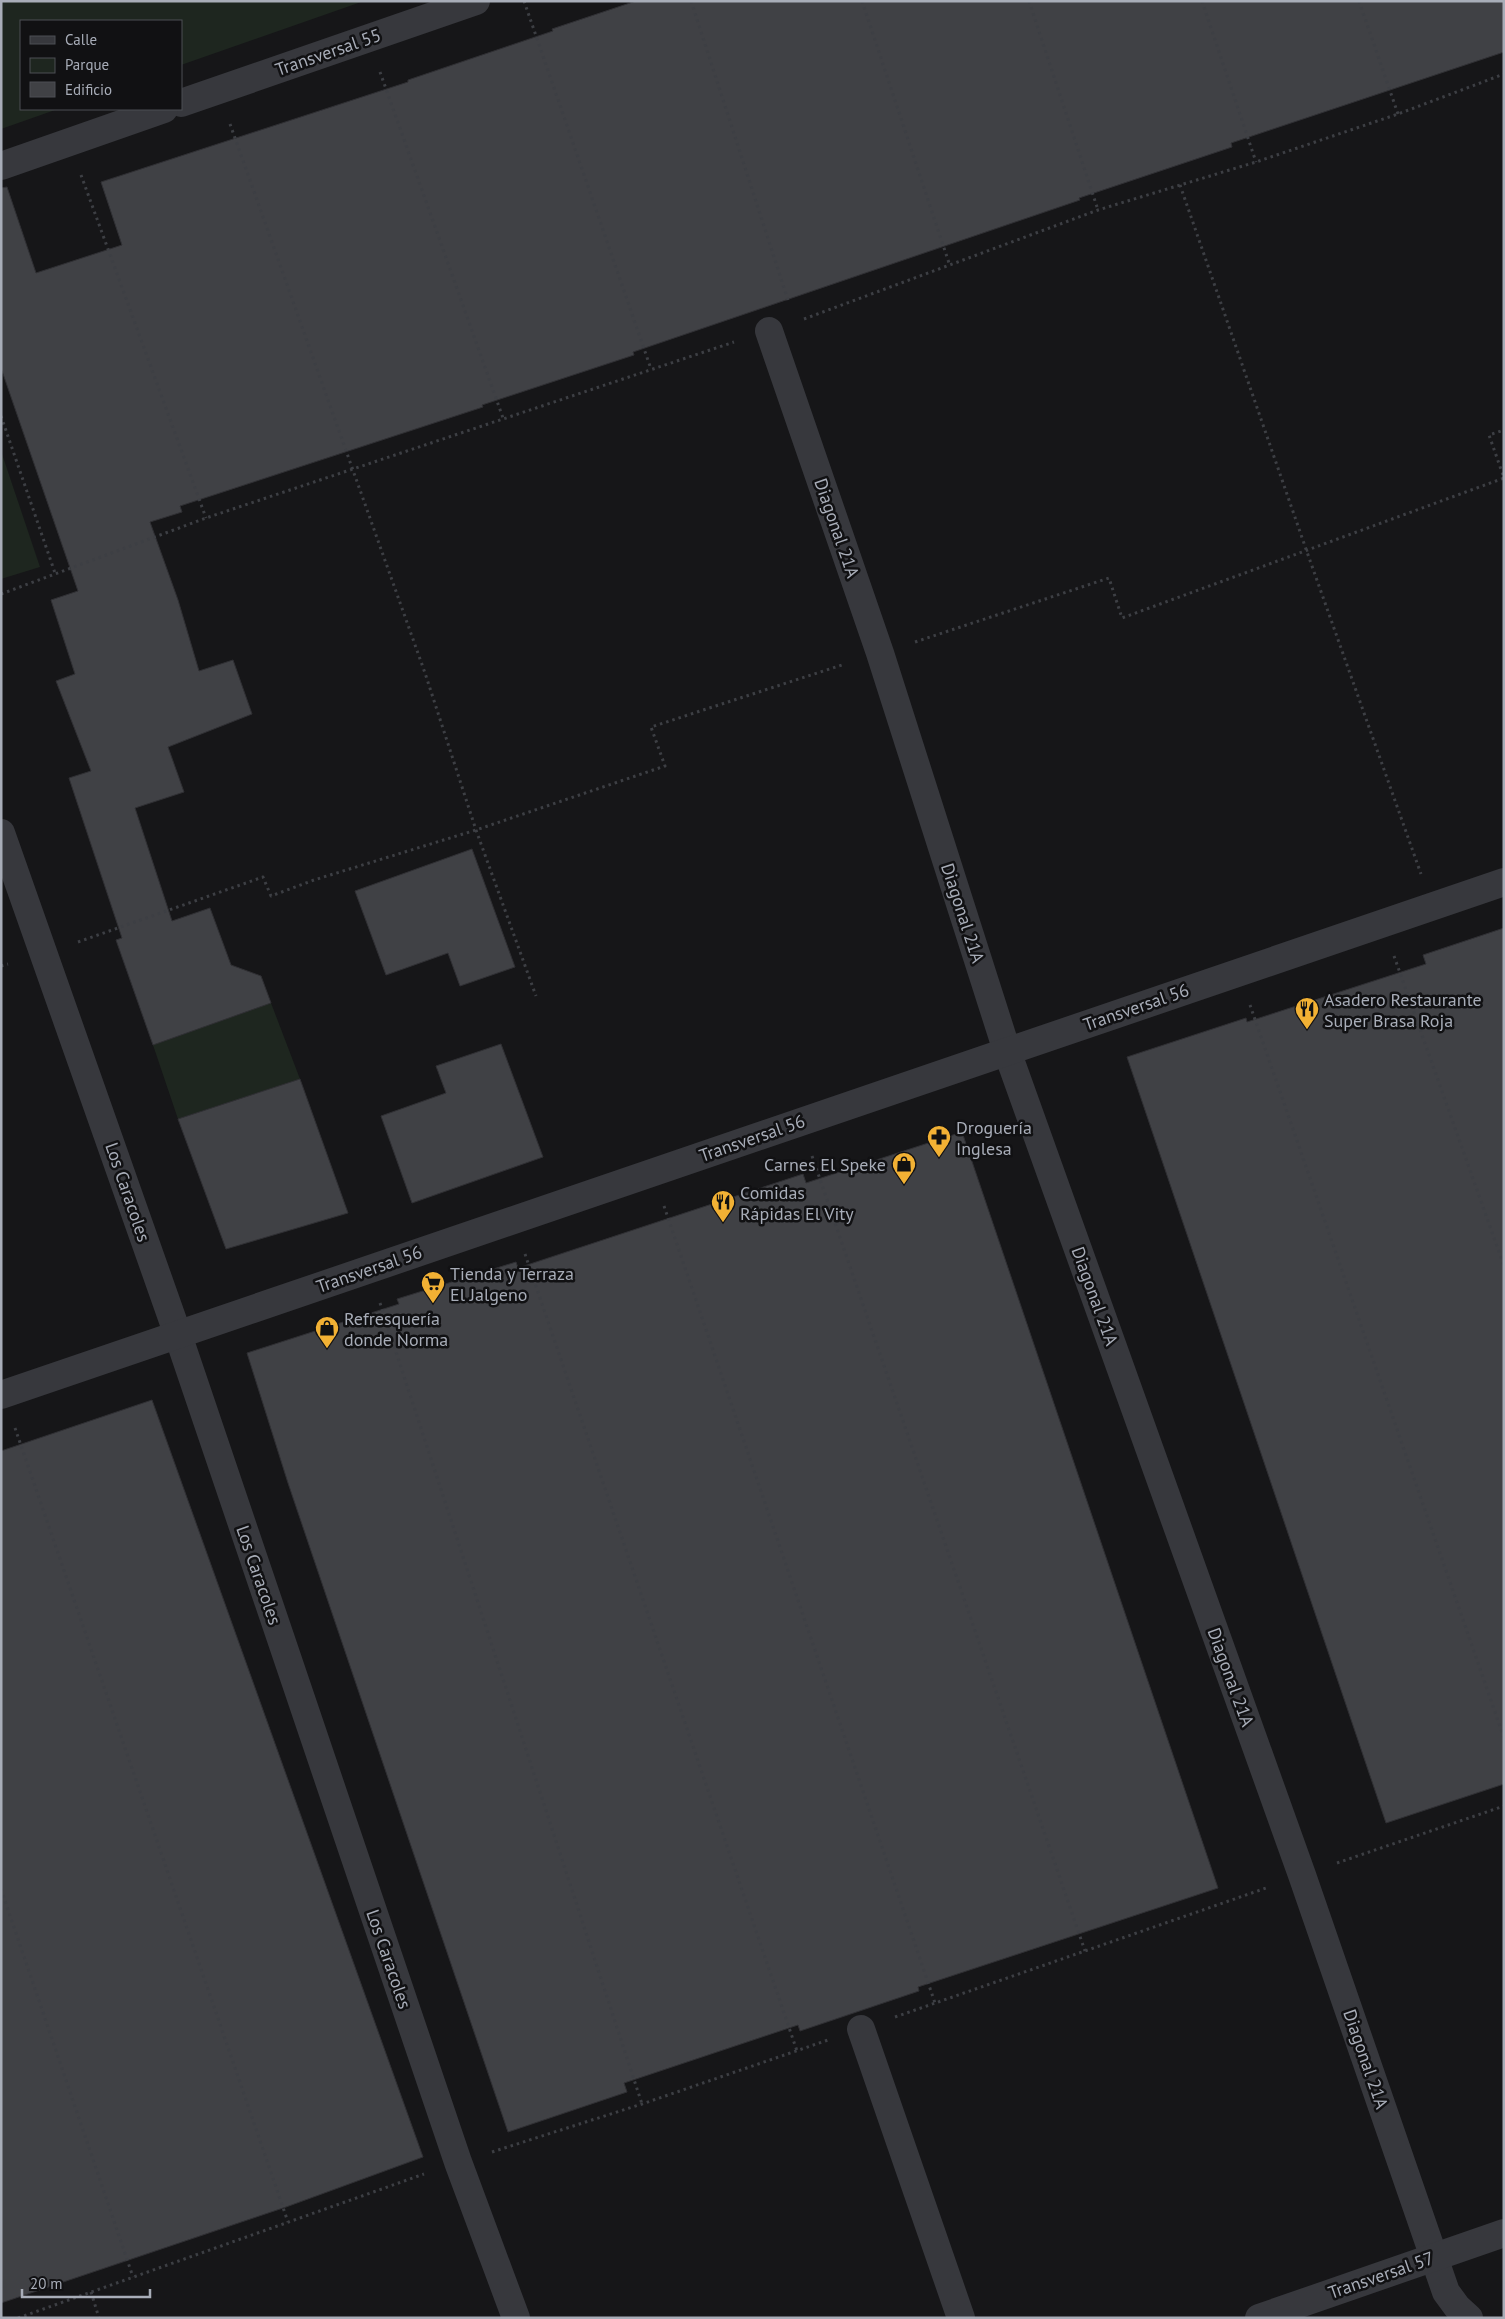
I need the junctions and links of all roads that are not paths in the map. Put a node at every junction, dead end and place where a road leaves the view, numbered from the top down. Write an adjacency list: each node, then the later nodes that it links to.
1 (476, 1): 2 (street, Transversal 55)
2 (182, 103)
3 (161, 110): 4 (street)
4 (1, 166)
5 (769, 331): 8 (street, Diagonal 21A)
6 (1, 832): 9 (street, Los Caracoles)
7 (1504, 882): 8 (street, Transversal 56)
8 (1007, 1051): 9 (street, Transversal 56); 13 (street, Diagonal 21A)
9 (178, 1335): 10 (street, Transversal 56); 14 (street, Los Caracoles)
10 (2, 1395)
11 (860, 2029): 15 (street)
12 (1504, 2233): 13 (street, Transversal 57)
13 (1434, 2257): 16 (street, Transversal 57); 17 (street, Diagonal 21A)
14 (516, 2318)
15 (961, 2318)
16 (1259, 2318)
17 (1469, 2318)

